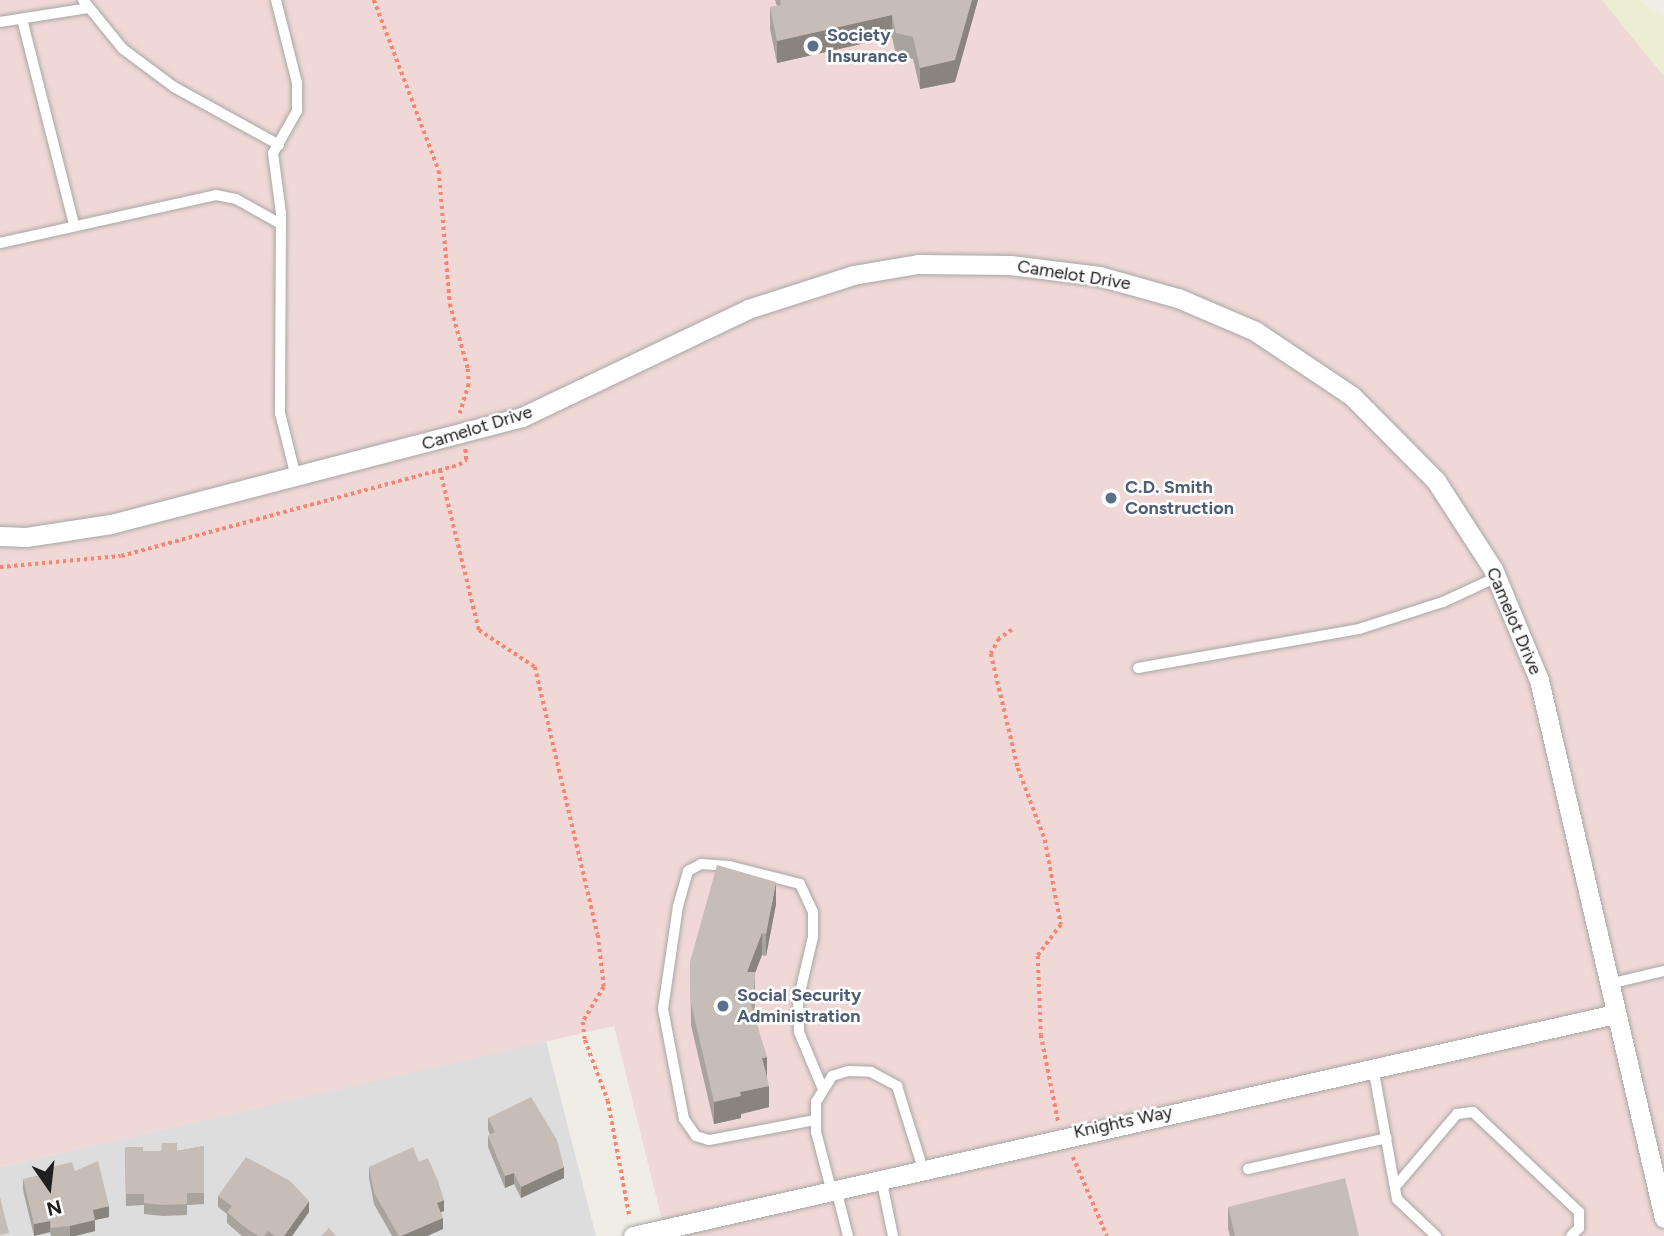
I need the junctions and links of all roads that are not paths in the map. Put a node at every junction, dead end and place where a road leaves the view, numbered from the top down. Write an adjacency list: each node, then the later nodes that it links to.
1 (276, 0): 5 (lane)
2 (86, 4): 3 (lane); 5 (lane)
3 (22, 19): 4 (lane); 6 (lane)
4 (0, 22)
5 (279, 145): 7 (lane)
6 (74, 224): 7 (lane); 8 (lane)
7 (281, 224): 9 (lane)
8 (0, 243)
9 (296, 477): 10 (street, Camelot Drive); 11 (street, Camelot Drive)
10 (0, 536)
11 (1497, 577): 12 (lane); 14 (street, Camelot Drive)
12 (1138, 668)
13 (1664, 971): 14 (lane)
14 (1608, 984): 15 (street, Camelot Drive)
15 (1615, 1014): 16 (street, Knights Way); 23 (street, Camelot Drive)
16 (1373, 1067): 19 (lane); 20 (street, Knights Way)
17 (822, 1087): 18 (lane); 18 (lane); 20 (lane)
18 (815, 1120): 25 (lane)
19 (1387, 1138): 21 (lane); 24 (lane)
20 (923, 1169): 22 (street, Knights Way)
21 (1248, 1169)
22 (881, 1178): 25 (street, Knights Way); 29 (lane)
23 (1660, 1183): 26 (street, Camelot Drive)
24 (1395, 1187): 30 (lane); 31 (lane)
25 (833, 1189): 27 (street, Knights Way); 28 (lane)
26 (1664, 1218)
27 (633, 1236)
28 (848, 1236)
29 (893, 1236)
30 (1436, 1236)
31 (1571, 1236)

